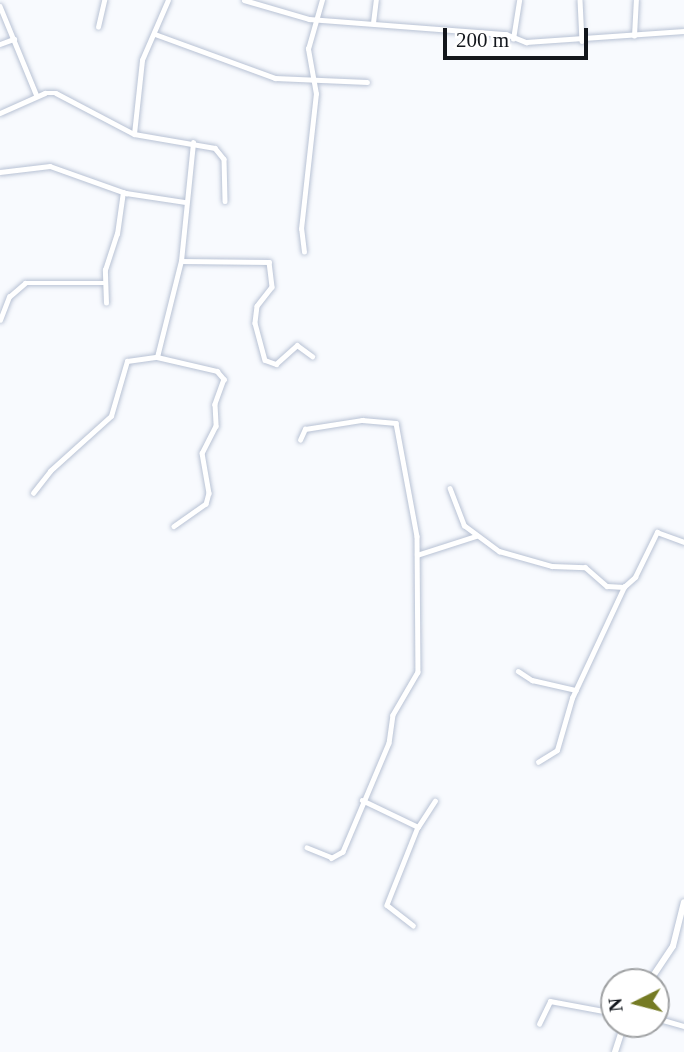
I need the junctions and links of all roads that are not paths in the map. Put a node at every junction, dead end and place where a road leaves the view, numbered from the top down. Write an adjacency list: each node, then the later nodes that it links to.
1 (104, 0): 12 (street)
2 (168, 0): 14 (street)
3 (244, 0): 10 (street)
4 (322, 0): 10 (street)
5 (376, 0): 11 (street)
6 (519, 0): 17 (street)
7 (579, 0): 18 (street)
8 (636, 0): 15 (street)
9 (0, 6): 16 (street)
10 (316, 20): 11 (street); 20 (street)
11 (373, 23): 17 (street)
12 (98, 27)
13 (684, 31): 15 (street)
14 (155, 34): 20 (street); 26 (street)
15 (634, 36): 18 (street)
16 (14, 38): 19 (street); 22 (street)
17 (513, 39): 18 (street)
18 (582, 41)
19 (0, 44)
20 (316, 76): 21 (street); 34 (street)
21 (366, 82)
22 (35, 85): 23 (street); 24 (street)
23 (46, 93): 24 (street); 26 (street)
24 (37, 96): 25 (street)
25 (0, 113)
26 (134, 131): 27 (street)
27 (193, 143): 32 (street); 33 (street)
28 (0, 172): 29 (street)
29 (113, 188): 30 (street); 31 (street)
30 (122, 192): 31 (street); 33 (street)
31 (120, 200): 36 (street)
32 (225, 201)
33 (185, 202): 35 (street)
34 (304, 252)
35 (181, 261): 39 (street); 40 (street)
36 (106, 283): 37 (street); 38 (street)
37 (106, 303)
38 (0, 320)
39 (312, 356)
40 (157, 357): 43 (street); 44 (street)
41 (300, 440): 47 (street)
42 (450, 488): 45 (street)
43 (33, 493)
44 (174, 526)
45 (476, 536): 47 (street); 48 (street)
46 (684, 542): 48 (street)
47 (417, 555): 52 (street)
48 (624, 587): 50 (street)
49 (519, 671): 50 (street)
50 (576, 690): 51 (street)
51 (538, 762)
52 (362, 800): 54 (street); 55 (street)
53 (435, 801): 54 (street)
54 (418, 828): 57 (street)
55 (307, 848)
56 (684, 902): 58 (street)
57 (413, 925)
58 (658, 968)
59 (600, 1010): 60 (street)
60 (539, 1024)

